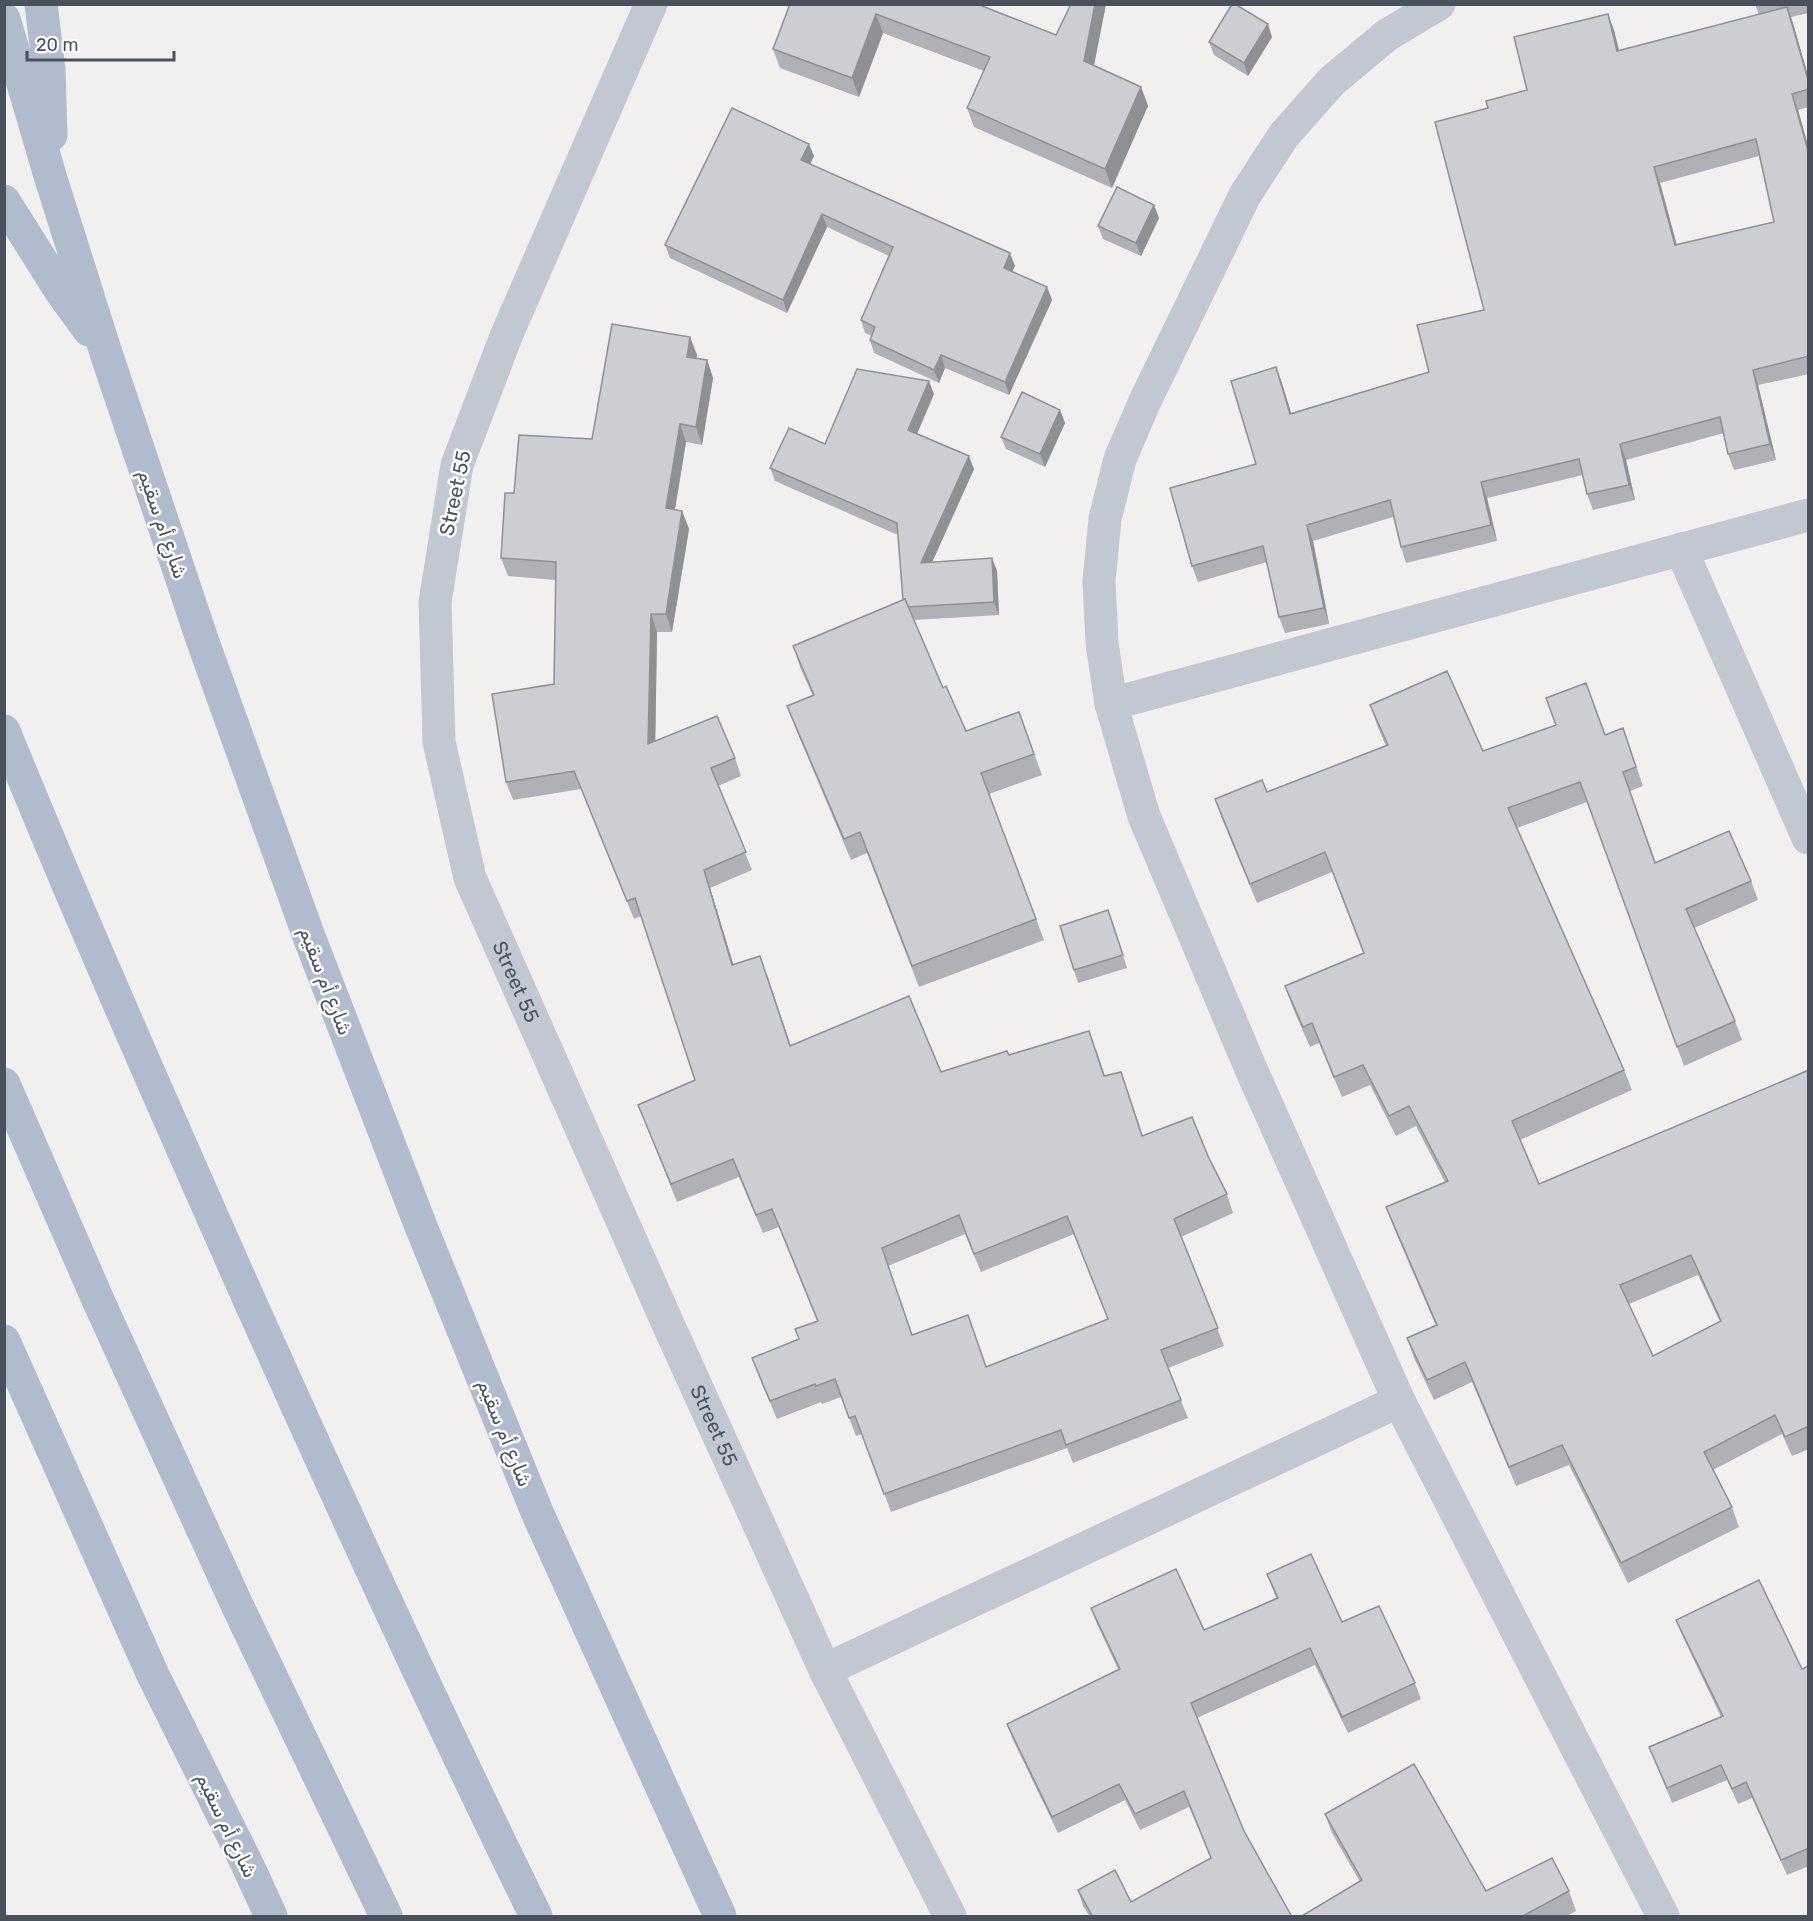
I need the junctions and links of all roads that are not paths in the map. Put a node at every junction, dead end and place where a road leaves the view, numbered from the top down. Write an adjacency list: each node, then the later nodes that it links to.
1 (41, 4): 5 (main road)
2 (651, 4): 16 (street, Street 55)
3 (1439, 4): 10 (street)
4 (4, 19): 5 (main road, شارع أم سقيم)
5 (51, 179): 7 (main road, شارع أم سقيم)
6 (4, 201): 7 (main road)
7 (106, 353): 20 (main road, شارع أم سقيم)
8 (1809, 515): 9 (street)
9 (1681, 549): 10 (street); 12 (street)
10 (1111, 704): 15 (street)
11 (4, 731): 19 (main road)
12 (1809, 838)
13 (4, 1084): 18 (main road)
14 (4, 1341): 17 (main road, شارع أم سقيم)
15 (1399, 1401): 16 (street); 22 (street)
16 (825, 1670): 21 (street, Street 55)
17 (271, 1917)
18 (386, 1917)
19 (536, 1917)
20 (720, 1917)
21 (950, 1917)
22 (1663, 1917)

